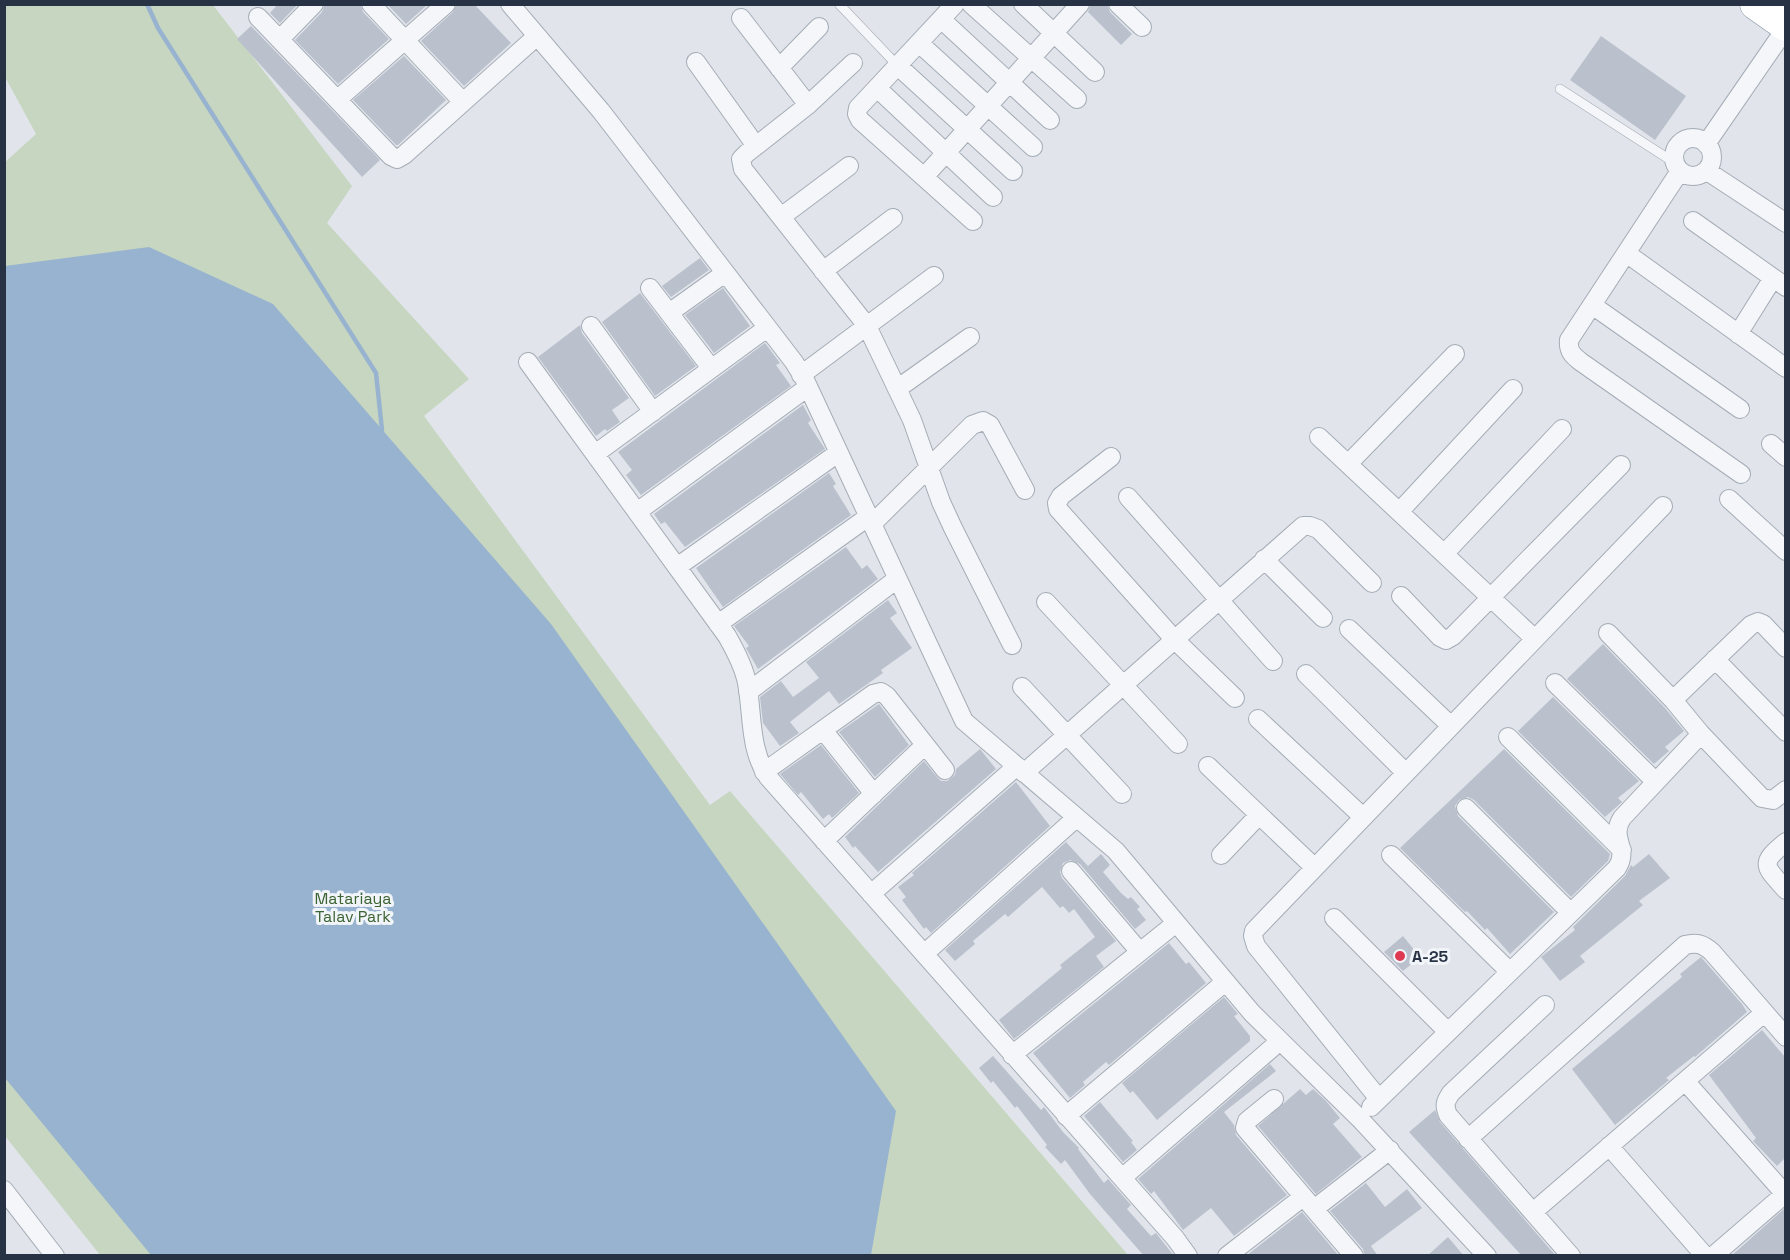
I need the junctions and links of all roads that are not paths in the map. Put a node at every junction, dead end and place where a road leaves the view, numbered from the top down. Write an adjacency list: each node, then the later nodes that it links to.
1 (314, 4): 19 (street)
2 (371, 4): 20 (street)
3 (446, 4): 20 (street)
4 (510, 4): 18 (street)
5 (839, 4): 25 (lane)
6 (971, 4): 22 (street)
7 (1023, 4): 17 (street)
8 (1080, 4): 17 (street)
9 (1118, 4): 16 (street)
10 (1756, 4): 14 (highway)
11 (947, 10): 21 (street); 28 (street)
12 (258, 17): 19 (street)
13 (741, 18): 26 (street)
14 (1785, 26): 38 (street)
15 (819, 27): 26 (street)
16 (1142, 27)
17 (1053, 33): 22 (street); 27 (street)
18 (537, 36): 33 (street); 55 (street)
19 (280, 39): 31 (street)
20 (405, 40): 31 (street); 33 (street)
21 (920, 43): 25 (street); 35 (street)
22 (1031, 58): 28 (street); 32 (street)
23 (696, 62): 39 (street)
24 (853, 63): 34 (street)
25 (898, 66): 29 (street); 37 (street)
26 (779, 68): 34 (street)
27 (1095, 72)
28 (1009, 82): 35 (street); 36 (street)
29 (877, 88): 41 (street); 46 (street)
30 (1560, 89): 43 (lane)
31 (339, 99): 33 (street)
32 (1077, 99)
33 (463, 102)
34 (808, 105): 39 (street)
35 (987, 106): 37 (street); 40 (street)
36 (1050, 120)
37 (967, 129): 41 (street); 44 (street)
38 (1706, 144): 43 (street); 45 (street)
39 (756, 146): 48 (street)
40 (1033, 147)
41 (946, 153): 46 (street); 47 (street)
42 (849, 166): 48 (street)
43 (1677, 167): 45 (street); 53 (street)
44 (1013, 171)
45 (1707, 171): 52 (street)
46 (924, 177): 50 (street)
47 (993, 197)
48 (781, 217): 54 (street)
49 (893, 218): 54 (street)
50 (973, 220)
51 (1693, 221): 57 (street)
52 (1785, 223)
53 (1626, 254): 59 (street); 64 (street)
54 (824, 271): 62 (street)
55 (725, 273): 60 (street); 63 (street)
56 (934, 276): 62 (street)
57 (1779, 283): 64 (street)
58 (650, 288): 60 (street)
59 (1592, 305): 73 (street); 85 (street)
60 (669, 313): 68 (street)
61 (591, 326): 74 (street)
62 (867, 326): 70 (street); 71 (street)
63 (767, 328): 68 (street); 70 (street)
64 (1738, 334): 69 (street)
65 (970, 338): 71 (street)
66 (1455, 354): 82 (street)
67 (528, 362): 79 (street)
68 (711, 368): 74 (street)
69 (1785, 368)
70 (805, 381): 78 (street); 90 (street)
71 (897, 388): 84 (street)
72 (1513, 389): 91 (street)
73 (1740, 409)
74 (653, 411): 79 (street)
75 (1562, 429): 94 (street)
76 (1319, 437): 82 (street)
77 (1771, 444): 81 (street)
78 (838, 453): 92 (street); 96 (street)
79 (595, 454): 90 (street)
80 (1111, 457): 107 (street)
81 (1785, 457)
82 (1348, 464): 91 (street)
83 (1621, 465): 100 (street)
84 (929, 467): 86 (street); 92 (street); 109 (street)
85 (1741, 474)
86 (1025, 490)
87 (1128, 497): 101 (street)
88 (1730, 500): 93 (street)
89 (1663, 506): 108 (street)
90 (637, 512): 96 (street)
91 (1399, 512): 94 (street)
92 (870, 521): 97 (street); 104 (street)
93 (1785, 551)
94 (1444, 554): 100 (street)
95 (1264, 559): 98 (street); 101 (street); 103 (street)
96 (677, 567): 104 (street)
97 (897, 579): 117 (street); 130 (street)
98 (1372, 584)
99 (1401, 596): 100 (street)
100 (1490, 597): 108 (street)
101 (1218, 600): 107 (street); 112 (street)
102 (1046, 602): 115 (street)
103 (1323, 618)
104 (718, 624): 117 (street)
105 (1349, 629): 121 (street)
106 (1608, 633): 119 (street)
107 (1174, 639): 115 (street); 118 (street)
108 (1535, 639): 121 (street)
109 (1012, 645)
110 (1785, 648): 111 (street)
111 (1715, 659): 119 (street); 123 (street)
112 (1273, 661)
113 (1306, 674): 133 (street)
114 (1555, 683): 134 (street)
115 (1122, 686): 125 (street); 127 (street)
116 (1022, 687): 125 (street)
117 (748, 692): 132 (street)
118 (1235, 698)
119 (1673, 700): 124 (street)
120 (1258, 718): 140 (street)
121 (1451, 726): 133 (street)
122 (823, 730): 128 (street); 132 (street); 135 (street)
123 (1785, 732)
124 (1701, 734): 134 (street); 137 (street)
125 (1066, 735): 130 (street); 136 (street)
126 (1508, 737): 144 (street)
127 (1178, 744)
128 (925, 745): 131 (street); 135 (street)
129 (1208, 766): 139 (street)
130 (1021, 769): 141 (street); 150 (street)
131 (945, 770)
132 (764, 772): 142 (street)
133 (1406, 772): 140 (street)
134 (1656, 782): 144 (street)
135 (874, 794): 142 (street)
136 (1122, 794)
137 (1783, 797)
138 (1466, 808): 151 (street)
139 (1259, 815): 145 (street); 147 (street)
140 (1363, 817): 147 (street)
141 (1076, 818): 153 (street); 155 (street)
142 (824, 841): 150 (street)
143 (1785, 842): 149 (street)
144 (1622, 850): 151 (street)
145 (1221, 855)
146 (1391, 855): 156 (street)
147 (1314, 867): 166 (street)
148 (1071, 871): 154 (street)
149 (1785, 890)
150 (871, 894): 155 (street)
151 (1571, 913): 156 (street)
152 (1334, 918): 160 (street)
153 (1176, 923): 154 (street); 157 (street)
154 (1140, 952): 163 (street)
155 (924, 954): 163 (street)
156 (1510, 972): 160 (street)
157 (1225, 982): 162 (street); 167 (street)
158 (1545, 1005): 169 (street)
159 (1764, 1013): 161 (street); 164 (street); 169 (street)
160 (1448, 1032): 166 (street)
161 (1785, 1037)
162 (1280, 1041): 168 (street); 172 (street)
163 (1012, 1055): 167 (street)
164 (1685, 1081): 170 (street); 174 (street)
165 (1274, 1099): 175 (street)
166 (1379, 1099): 168 (street)
167 (1066, 1116): 172 (street)
168 (1359, 1118): 171 (street)
169 (1468, 1139): 176 (street)
170 (1610, 1146): 176 (street); 183 (street)
171 (1390, 1150): 175 (street); 181 (street)
172 (1122, 1178): 178 (street)
173 (4, 1190): 177 (street)
174 (1785, 1194): 184 (street)
175 (1308, 1203): 179 (street); 180 (street)
176 (1533, 1212): 182 (street)
177 (55, 1256)
178 (1188, 1256)
179 (1227, 1256)
180 (1353, 1256)
181 (1487, 1256)
182 (1571, 1256)
183 (1705, 1256)
184 (1713, 1256)

